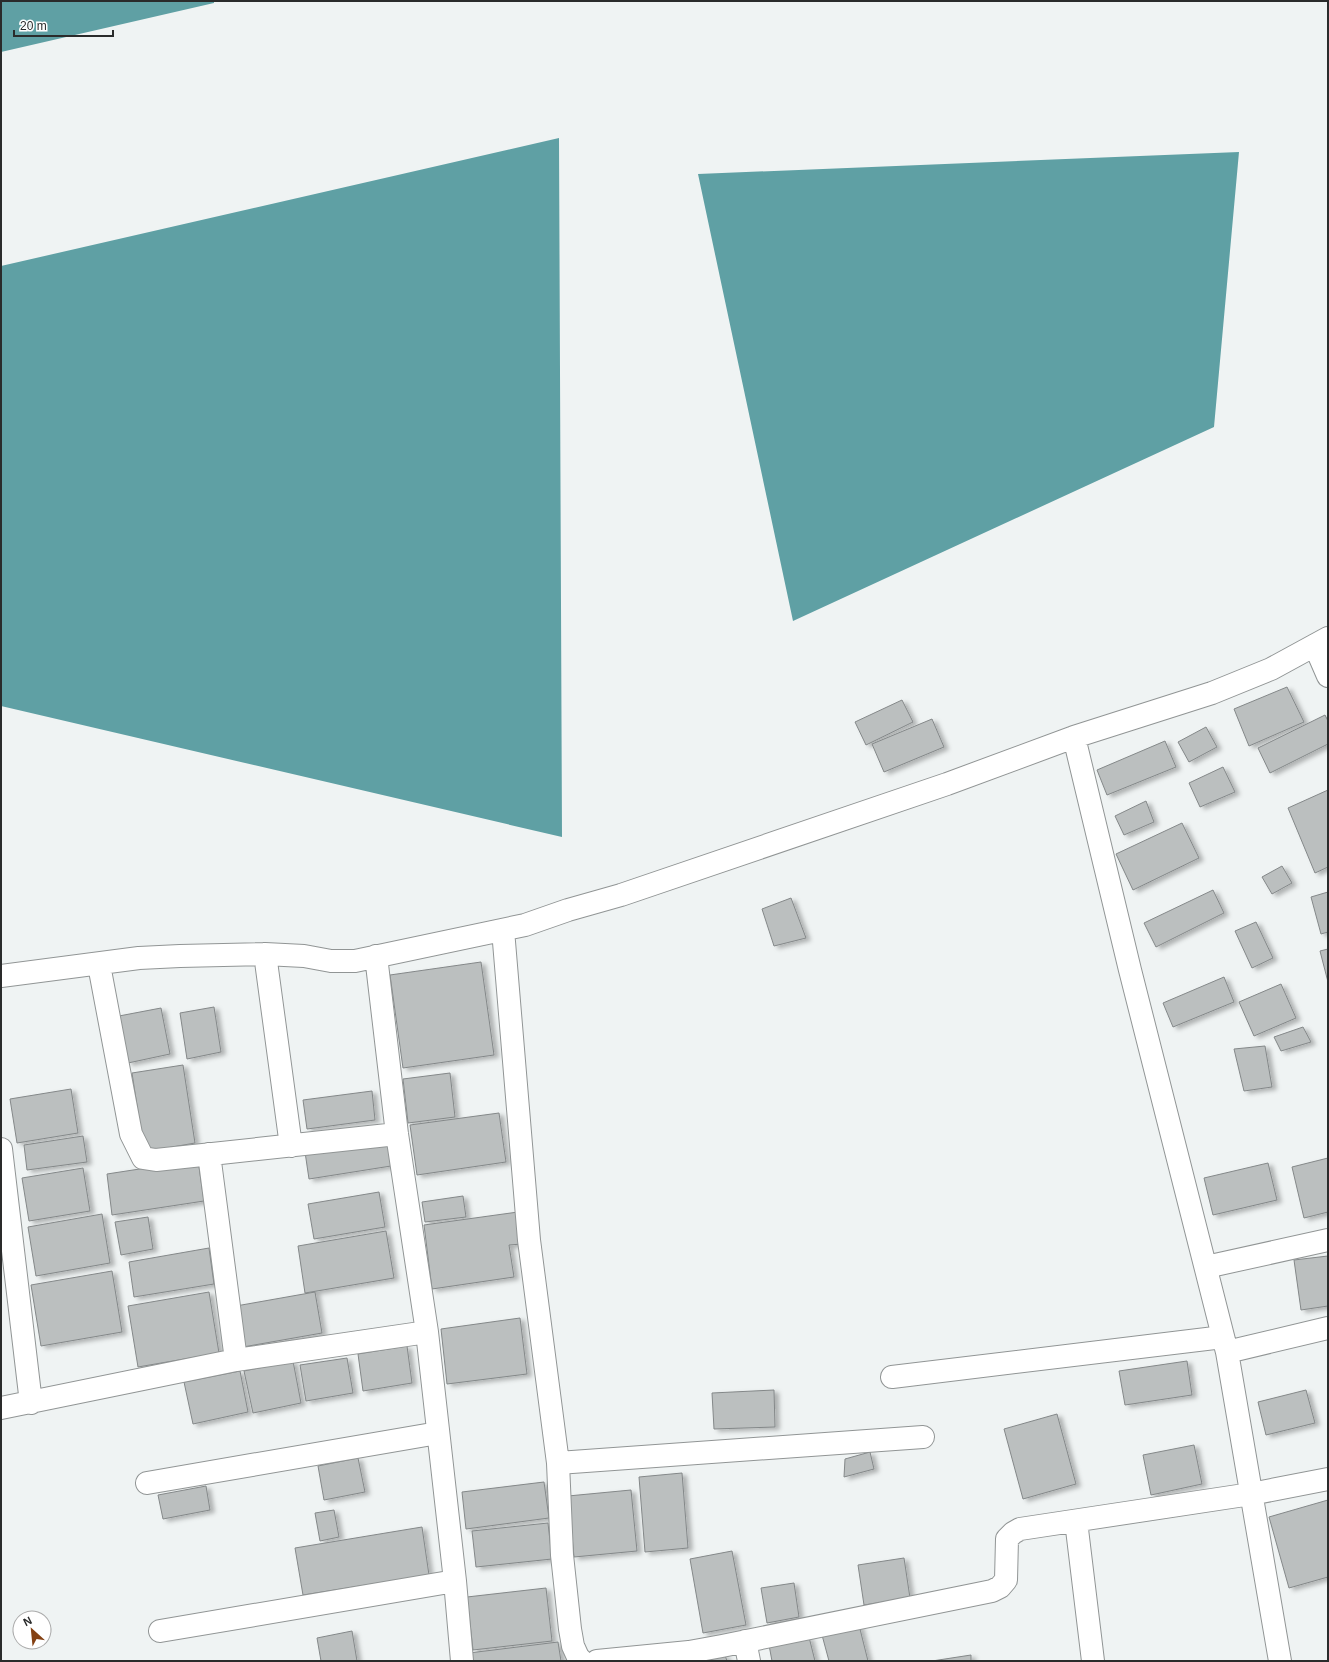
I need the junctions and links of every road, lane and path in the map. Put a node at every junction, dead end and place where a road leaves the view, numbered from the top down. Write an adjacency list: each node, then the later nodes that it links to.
1 (1322, 642): 2 (street); 3 (street)
2 (1328, 676)
3 (1074, 737): 4 (street); 14 (street)
4 (503, 930): 6 (street); 24 (street)
5 (265, 954): 6 (street); 7 (street); 10 (street)
6 (376, 956): 9 (street)
7 (99, 965): 8 (street); 12 (street)
8 (1, 976)
9 (397, 1134): 10 (street); 16 (street)
10 (291, 1146): 12 (street)
11 (1, 1149): 20 (street)
12 (209, 1154): 18 (street)
13 (1328, 1240): 14 (street)
14 (1206, 1267): 17 (street)
15 (1328, 1328): 17 (street)
16 (427, 1332): 18 (street); 22 (street)
17 (1225, 1344): 19 (street); 27 (street)
18 (236, 1360): 20 (street)
19 (892, 1376)
20 (31, 1402): 21 (street)
21 (1, 1408)
22 (438, 1433): 26 (street); 29 (street)
23 (923, 1437): 24 (street)
24 (558, 1463): 32 (street)
25 (1328, 1479): 27 (street)
26 (147, 1483)
27 (1251, 1494): 28 (street); 35 (street)
28 (1076, 1521): 31 (street); 34 (street)
29 (455, 1581): 30 (street); 33 (street)
30 (160, 1631)
31 (747, 1651): 32 (street)
32 (584, 1660)
33 (462, 1661)
34 (1093, 1661)
35 (1280, 1661)

